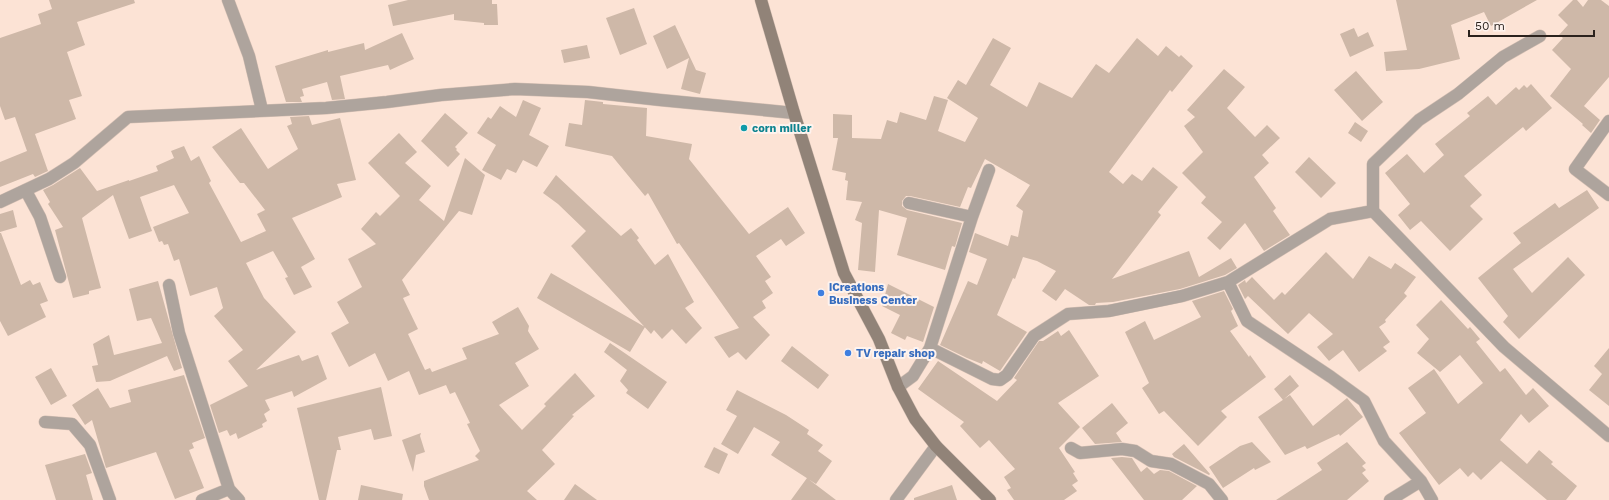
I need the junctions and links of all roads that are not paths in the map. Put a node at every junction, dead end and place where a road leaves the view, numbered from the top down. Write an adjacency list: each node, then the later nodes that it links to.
1 (228, 0): 4 (street)
2 (761, 0): 5 (main road)
3 (1540, 36): 12 (street)
4 (262, 110): 5 (street); 8 (street)
5 (794, 113): 18 (main road)
6 (1609, 121): 9 (street)
7 (989, 170): 13 (street)
8 (26, 191): 10 (street); 14 (street)
9 (1609, 195)
10 (0, 202)
11 (908, 203): 13 (street)
12 (1373, 211): 15 (street); 20 (street)
13 (972, 217): 17 (street)
14 (60, 277)
15 (1228, 282): 17 (street); 23 (street)
16 (169, 285): 24 (street)
17 (930, 348): 18 (street)
18 (898, 387): 21 (main road)
19 (45, 422): 25 (street)
20 (1609, 436)
21 (936, 446): 28 (street); 29 (main road)
22 (1071, 448): 30 (street)
23 (1422, 481): 31 (street); 32 (street)
24 (229, 490): 26 (street); 27 (street)
25 (110, 500)
26 (202, 500)
27 (239, 500)
28 (896, 500)
29 (990, 500)
30 (1222, 500)
31 (1390, 500)
32 (1432, 500)

